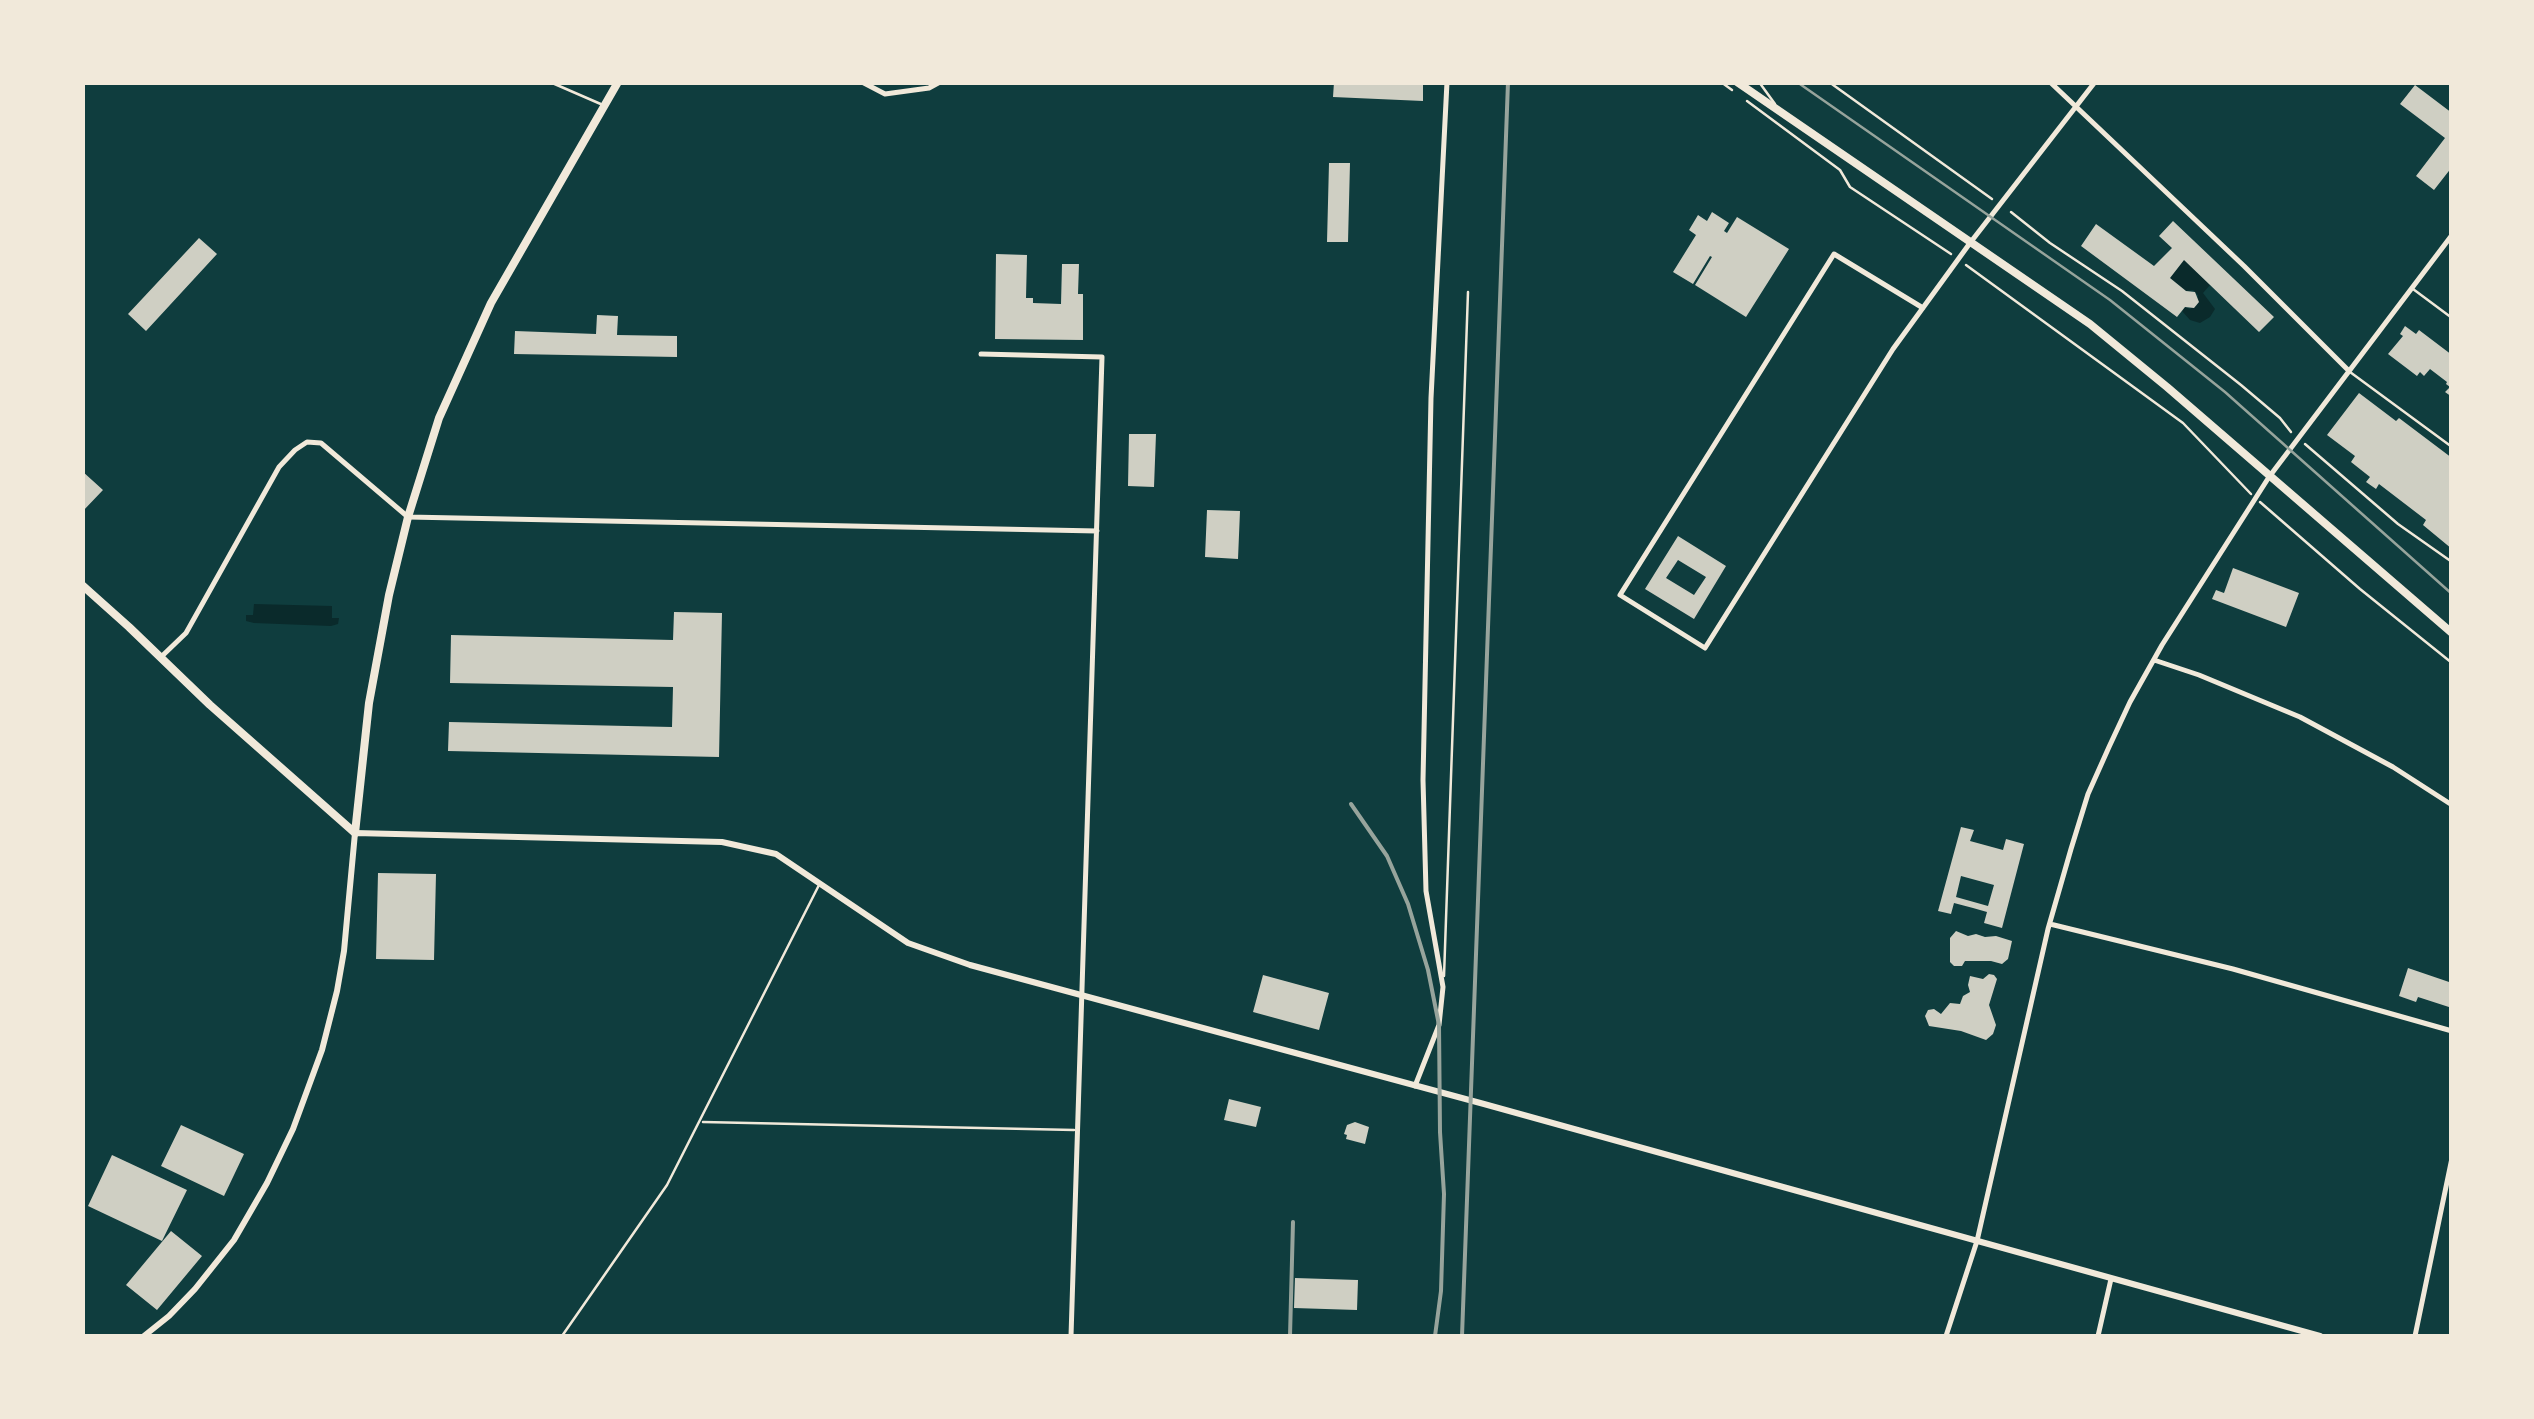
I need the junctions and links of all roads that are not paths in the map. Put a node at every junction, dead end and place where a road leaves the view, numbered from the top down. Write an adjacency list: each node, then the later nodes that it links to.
1 (550, 82): 10 (lane)
2 (618, 82): 10 (main road)
3 (862, 82): 4 (street)
4 (940, 82)
5 (1447, 82): 33 (street)
6 (1759, 82): 12 (lane)
7 (2050, 82): 11 (street)
8 (2095, 82): 11 (street)
9 (1735, 86): 12 (main road)
10 (604, 106): 23 (main road)
11 (2077, 106): 14 (street); 20 (street)
12 (1782, 113): 14 (main road)
13 (2452, 235): 15 (street)
14 (1970, 243): 17 (street); 22 (main road)
15 (2412, 288): 18 (lane); 20 (street)
16 (1468, 292): 33 (lane)
17 (1922, 308): 17 (street)
18 (2452, 318)
19 (981, 354): 24 (street)
20 (2349, 371): 21 (lane); 22 (street)
21 (2452, 447)
22 (2269, 477): 26 (main road); 28 (street)
23 (408, 518): 24 (street); 27 (street); 30 (main road)
24 (1096, 531): 34 (street)
25 (82, 585): 27 (main road)
26 (2452, 633)
27 (160, 658): 30 (main road)
28 (2154, 660): 29 (street); 32 (street)
29 (2452, 806)
30 (355, 833): 31 (street); 42 (street)
31 (819, 883): 34 (street); 37 (lane)
32 (2050, 924): 35 (street); 40 (street)
33 (1443, 988): 36 (street)
34 (1081, 996): 36 (street); 38 (street)
35 (2452, 1031)
36 (1415, 1086): 40 (street)
37 (700, 1122): 38 (lane); 43 (lane)
38 (1076, 1130): 44 (street)
39 (2452, 1158): 48 (street)
40 (1977, 1241): 41 (street); 45 (street)
41 (2112, 1278): 46 (street); 47 (street)
42 (144, 1336)
43 (562, 1336)
44 (1071, 1336)
45 (1946, 1336)
46 (2098, 1336)
47 (2320, 1336)
48 (2415, 1336)

